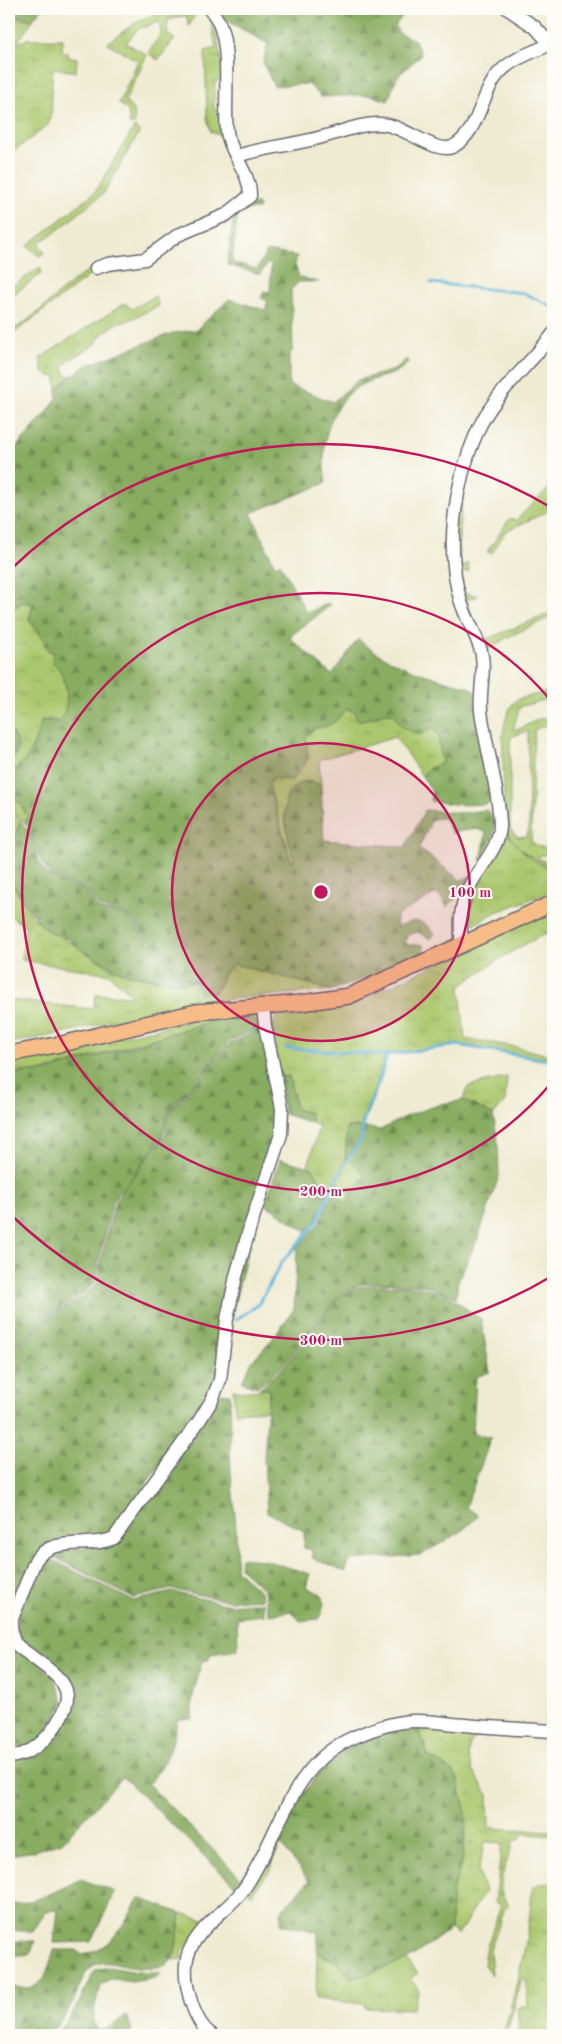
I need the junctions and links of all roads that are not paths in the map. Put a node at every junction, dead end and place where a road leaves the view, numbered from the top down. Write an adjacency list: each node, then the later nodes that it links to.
1 (209, 9): 4 (street)
2 (508, 9): 3 (street)
3 (552, 44): 4 (street)
4 (237, 156): 5 (street)
5 (96, 268)
6 (553, 334): 8 (street)
7 (553, 903): 8 (main road)
8 (462, 946): 9 (main road)
9 (263, 1005): 10 (main road); 12 (street)
10 (9, 1054)
11 (553, 1731): 13 (street)
12 (9, 1757)
13 (212, 2035)

